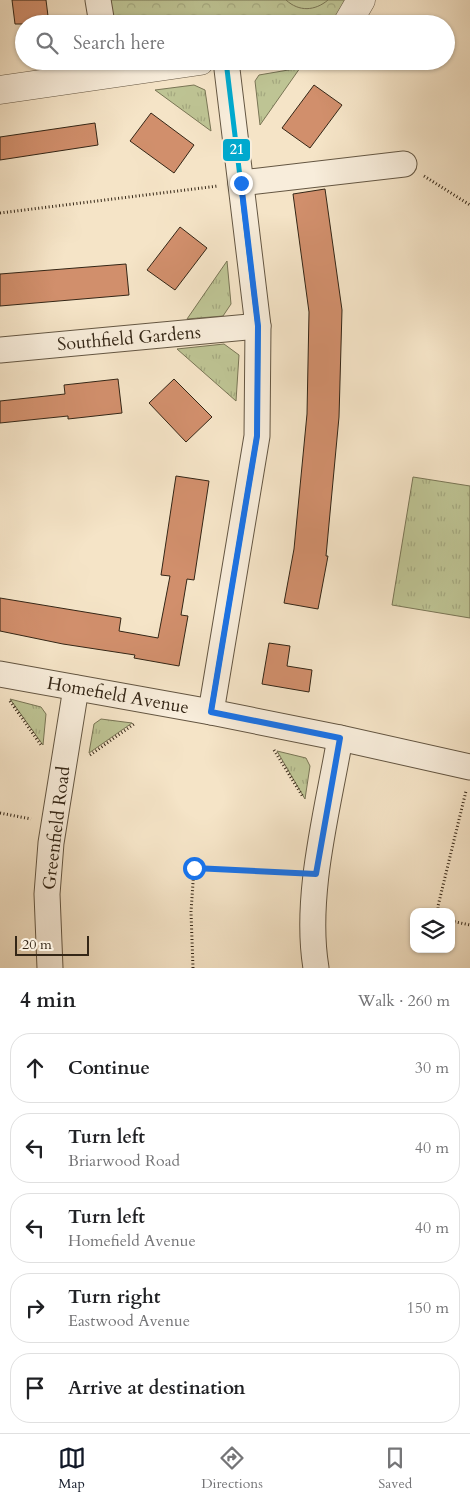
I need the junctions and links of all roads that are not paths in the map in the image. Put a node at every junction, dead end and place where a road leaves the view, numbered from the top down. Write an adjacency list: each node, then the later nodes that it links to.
1 (98, 0): 2 (street)
2 (100, 15)
3 (95, 70): 5 (street)
4 (227, 70): 7 (street)
5 (0, 90)
6 (404, 164): 7 (street)
7 (241, 183): 8 (street)
8 (258, 326): 9 (street, Southfield Gardens); 12 (street)
9 (0, 350)
10 (4, 685): 11 (street, Homefield Avenue)
11 (76, 688): 12 (street, Homefield Avenue); 15 (street, Greenfield Road)
12 (211, 712): 13 (street, Homefield Avenue)
13 (340, 738): 14 (street, Homefield Avenue); 16 (street)
14 (469, 776)
15 (50, 968)
16 (316, 968)

